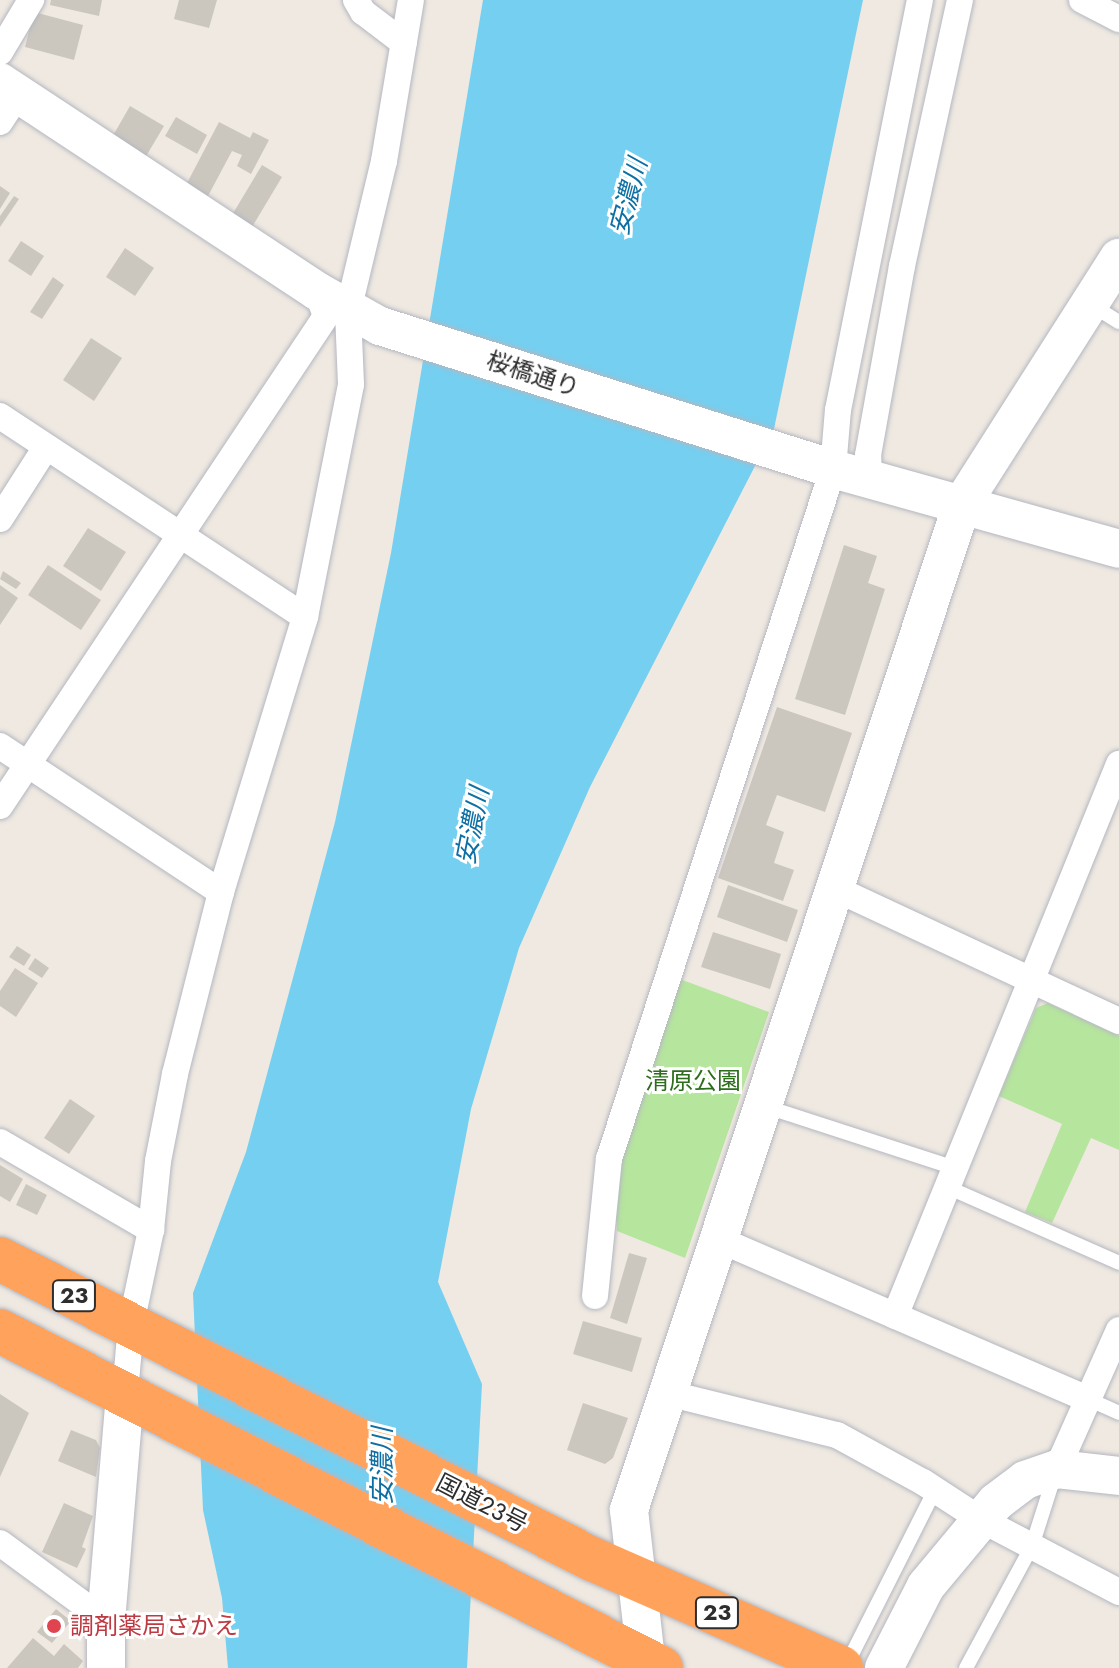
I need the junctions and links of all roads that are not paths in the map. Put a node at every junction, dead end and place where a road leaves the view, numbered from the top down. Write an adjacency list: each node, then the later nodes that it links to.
1 (31, 0): 9 (street)
2 (356, 0): 8 (street)
3 (411, 0): 8 (street)
4 (920, 0): 17 (street)
5 (960, 0): 17 (street)
6 (1082, 0): 7 (street)
7 (1119, 19)
8 (404, 43): 13 (street)
9 (0, 52)
10 (6, 99): 13 (street, 桜橋通り)
11 (1119, 258): 12 (street)
12 (1104, 313): 18 (street)
13 (349, 319): 14 (street); 14 (street); 17 (street, 桜橋通り); 22 (street)
14 (304, 352): 20 (street)
15 (0, 416): 16 (street)
16 (46, 447): 19 (street); 20 (street)
17 (851, 474): 18 (street, 桜橋通り); 38 (street)
18 (962, 504): 21 (street, 桜橋通り); 27 (street)
19 (0, 519)
20 (182, 537): 22 (street); 24 (street)
21 (1119, 549)
22 (305, 617): 28 (street)
23 (0, 746): 24 (street)
24 (27, 764): 26 (street); 28 (street)
25 (1119, 764): 29 (street)
26 (0, 806)
27 (836, 889): 29 (street); 31 (street)
28 (221, 892): 34 (street)
29 (1032, 979): 30 (street); 33 (street)
30 (1119, 1021)
31 (763, 1106): 33 (lane); 35 (street)
32 (0, 1142): 34 (street)
33 (951, 1178): 37 (lane); 39 (street)
34 (151, 1230): 40 (street)
35 (720, 1240): 39 (street); 43 (street)
36 (0, 1259): 40 (highway, 国道23号 / 23)
37 (1119, 1263)
38 (595, 1296)
39 (895, 1316): 45 (street)
40 (139, 1328): 44 (street); 53 (highway, 国道23号 / 23)
41 (1119, 1330): 45 (street)
42 (0, 1331): 44 (highway)
43 (667, 1393): 49 (street); 53 (street)
44 (133, 1398): 55 (street); 56 (highway)
45 (1088, 1399): 46 (lane); 47 (street)
46 (1119, 1413)
47 (1057, 1469): 48 (street); 50 (street); 52 (lane)
48 (1119, 1476)
49 (935, 1490): 50 (street); 58 (lane)
50 (980, 1519): 52 (street); 59 (street)
51 (0, 1543): 55 (street)
52 (1032, 1546): 54 (street); 60 (lane)
53 (634, 1577): 56 (street); 58 (highway, 国道23号 / 23)
54 (1119, 1592)
55 (106, 1621): 57 (street)
56 (641, 1659)
57 (106, 1668)
58 (843, 1668)
59 (884, 1668)
60 (966, 1668)

